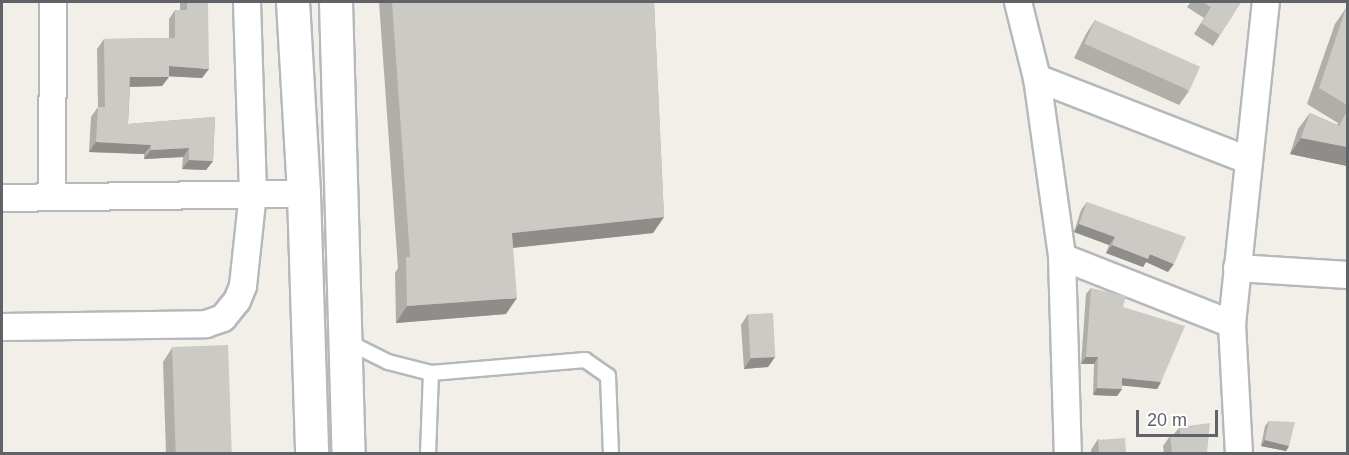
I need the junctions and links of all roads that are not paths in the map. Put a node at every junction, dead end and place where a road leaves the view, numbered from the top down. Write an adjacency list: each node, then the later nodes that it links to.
1 (53, 2): 11 (street)
2 (247, 2): 9 (street)
3 (292, 2): 10 (street)
4 (336, 2): 18 (street)
5 (1018, 2): 7 (street)
6 (1266, 2): 8 (street)
7 (1037, 78): 8 (street); 13 (street)
8 (1247, 160): 14 (street)
9 (253, 193): 10 (street); 11 (street); 17 (street)
10 (304, 194): 20 (street)
11 (52, 196): 12 (street)
12 (2, 198)
13 (1062, 257): 16 (street); 24 (street)
14 (1237, 268): 15 (street); 16 (street)
15 (1347, 275)
16 (1233, 324): 25 (street)
17 (2, 327)
18 (345, 340): 19 (lane); 21 (street)
19 (431, 373): 22 (lane); 23 (lane)
20 (312, 453)
21 (349, 453)
22 (428, 453)
23 (611, 453)
24 (1068, 453)
25 (1239, 453)

